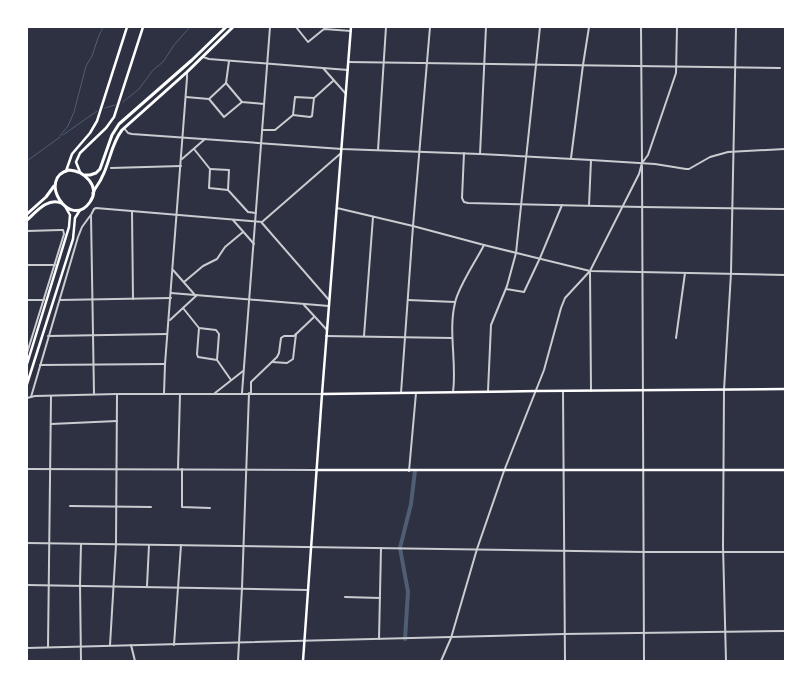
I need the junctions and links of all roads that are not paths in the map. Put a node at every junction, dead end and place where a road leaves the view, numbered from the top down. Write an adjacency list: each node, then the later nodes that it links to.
1 (127, 27): 64 (main road)
2 (143, 27): 65 (main road)
3 (226, 27): 66 (main road)
4 (233, 27): 17 (main road)
5 (270, 27): 22 (street)
6 (296, 27): 15 (street)
7 (386, 27): 20 (street)
8 (430, 27): 21 (street)
9 (486, 27): 23 (street)
10 (540, 27): 24 (street)
11 (590, 27): 25 (street)
12 (641, 27): 26 (street)
13 (677, 27): 27 (street)
14 (736, 27): 28 (street)
15 (324, 28): 16 (street)
16 (351, 29): 19 (main road)
17 (202, 57): 18 (street); 32 (main road)
18 (229, 61): 22 (street); 34 (street)
19 (348, 62): 20 (street); 31 (main road)
20 (384, 62): 21 (street); 50 (street)
21 (427, 63): 23 (street); 52 (street)
22 (267, 64): 29 (street); 40 (street)
23 (484, 64): 24 (street); 55 (street)
24 (536, 65): 25 (street); 56 (street)
25 (583, 66): 26 (street); 57 (street)
26 (640, 66): 27 (street); 60 (street)
27 (677, 67): 28 (street); 60 (street)
28 (735, 67): 30 (street); 51 (street)
29 (324, 68): 31 (street); 33 (street)
30 (780, 68)
31 (348, 70): 35 (main road)
32 (186, 72): 36 (street); 42 (main road)
33 (333, 81): 35 (street); 38 (street)
34 (226, 83): 37 (street); 39 (street)
35 (346, 94): 48 (main road)
36 (186, 97): 37 (street); 44 (street)
37 (209, 98): 39 (street)
38 (314, 98): 41 (street); 41 (street)
39 (242, 102): 40 (street)
40 (264, 104): 43 (street)
41 (293, 115): 43 (street)
42 (124, 128): 44 (street); 69 (main road)
43 (262, 130): 46 (street)
44 (183, 138): 45 (street); 58 (street)
45 (205, 139): 46 (street); 47 (street)
46 (262, 142): 48 (street); 82 (street)
47 (194, 149): 58 (street); 63 (street)
48 (342, 149): 50 (street); 53 (main road)
49 (785, 149): 51 (street)
50 (378, 150): 52 (street)
51 (734, 151): 60 (street); 78 (street)
52 (418, 152): 54 (street); 91 (street)
53 (341, 153): 77 (main road); 90 (street)
54 (464, 153): 55 (street); 71 (street)
55 (480, 154): 56 (street)
56 (526, 157): 57 (street); 71 (street)
57 (571, 158): 59 (street)
58 (181, 160): 61 (street)
59 (591, 160): 60 (street); 73 (street)
60 (642, 163): 75 (street); 76 (street)
61 (180, 166): 62 (street); 84 (street)
62 (111, 168)
63 (210, 169): 68 (street); 68 (street)
64 (66, 171): 65 (main road); 67 (main road)
65 (80, 173): 66 (main road)
66 (85, 175): 69 (main road)
67 (55, 185): 70 (main road); 83 (main road)
68 (228, 190): 82 (street)
69 (93, 193): 79 (main road)
70 (61, 203): 74 (main road); 88 (main road)
71 (522, 204): 72 (street); 96 (street)
72 (562, 205): 73 (street); 97 (street)
73 (589, 205): 75 (street)
74 (66, 207): 79 (main road); 141 (main road)
75 (622, 207): 76 (street); 101 (street)
76 (642, 207): 78 (street); 102 (street)
77 (337, 208): 86 (street); 117 (main road)
78 (732, 208): 80 (street); 104 (street)
79 (81, 209): 147 (main road)
80 (785, 209)
81 (132, 211): 84 (street); 85 (street); 111 (street)
82 (256, 213): 89 (street)
83 (27, 214)
84 (177, 214): 87 (street); 100 (street)
85 (91, 215): 115 (street); 116 (street)
86 (373, 217): 91 (street); 134 (street)
87 (233, 219): 89 (street); 93 (street)
88 (27, 220)
89 (256, 222): 90 (street); 94 (street)
90 (262, 222): 117 (street)
91 (413, 226): 95 (street); 118 (street)
92 (27, 231): 99 (street)
93 (243, 232): 94 (street); 106 (street)
94 (254, 244): 112 (street)
95 (484, 245): 96 (street); 119 (street)
96 (516, 253): 97 (street); 107 (street)
97 (540, 258): 101 (street); 107 (street)
98 (27, 265): 99 (street)
99 (55, 265): 114 (street)
100 (173, 270): 106 (street); 108 (street)
101 (590, 271): 102 (street); 148 (street); 152 (street)
102 (642, 271): 103 (street); 149 (street)
103 (685, 272): 104 (street); 137 (street)
104 (731, 273): 105 (street); 150 (street)
105 (785, 275)
106 (184, 282): 109 (street)
107 (506, 289): 155 (street)
108 (171, 293): 109 (street); 110 (street)
109 (196, 295): 112 (street); 122 (street)
110 (171, 298): 111 (street); 124 (street)
111 (133, 299): 116 (street)
112 (250, 299): 120 (street); 145 (street)
113 (27, 300): 114 (street)
114 (44, 300): 130 (street)
115 (60, 300): 116 (street); 131 (street)
116 (93, 300): 132 (street)
117 (329, 300): 121 (main road)
118 (408, 300): 119 (street); 135 (street)
119 (455, 302): 136 (street)
120 (303, 304): 121 (street); 123 (street)
121 (329, 306): 126 (main road)
122 (183, 308): 124 (street); 125 (street)
123 (314, 317): 126 (street); 128 (street)
124 (169, 321): 127 (street)
125 (199, 328): 139 (street); 139 (street)
126 (326, 330): 133 (main road)
127 (168, 334): 132 (street); 143 (street)
128 (296, 334): 140 (street); 140 (street)
129 (27, 336): 130 (street)
130 (32, 336): 138 (street)
131 (48, 336): 132 (street); 144 (street)
132 (93, 336): 142 (street)
133 (326, 336): 134 (street); 165 (main road)
134 (364, 336): 135 (street)
135 (404, 337): 136 (street); 159 (street)
136 (452, 338): 154 (street)
137 (676, 338)
138 (27, 353)
139 (217, 360): 146 (street)
140 (272, 362): 158 (street)
141 (27, 364)
142 (94, 364): 143 (street); 144 (street); 161 (street)
143 (165, 364): 163 (street)
144 (40, 365): 167 (street)
145 (243, 371): 146 (street); 157 (street)
146 (231, 380): 156 (street)
147 (27, 384)
148 (591, 390): 149 (main road); 153 (main road)
149 (643, 390): 150 (main road); 182 (street)
150 (724, 390): 151 (main road); 183 (street)
151 (785, 390)
152 (537, 391): 153 (main road); 155 (main road); 181 (street)
153 (563, 391): 178 (street)
154 (453, 392): 155 (main road); 160 (main road)
155 (488, 392)
156 (215, 393): 157 (street); 164 (street)
157 (242, 393): 158 (street)
158 (250, 393): 165 (street); 176 (street)
159 (401, 393): 160 (main road); 165 (main road)
160 (416, 393): 180 (street)
161 (94, 394): 162 (street); 166 (street)
162 (117, 394): 163 (street); 169 (street)
163 (164, 394): 164 (street)
164 (180, 394): 174 (street)
165 (322, 394): 177 (main road)
166 (52, 396): 167 (street); 170 (street)
167 (31, 397): 168 (street)
168 (27, 398)
169 (117, 421): 170 (street); 173 (street)
170 (51, 424): 172 (street)
171 (27, 469): 172 (street)
172 (50, 469): 173 (street); 189 (street)
173 (117, 469): 174 (street); 185 (street)
174 (178, 469): 175 (street)
175 (182, 469): 176 (street); 187 (street)
176 (246, 470): 177 (street); 194 (street)
177 (316, 470): 180 (main road); 195 (main road)
178 (563, 470): 181 (main road); 182 (main road); 198 (street)
179 (785, 470): 183 (main road)
180 (409, 471): 181 (main road)
181 (504, 471): 197 (street)
182 (643, 471): 183 (main road); 200 (street)
183 (724, 471): 199 (street)
184 (70, 506): 185 (street)
185 (116, 507): 186 (street); 191 (street)
186 (151, 507)
187 (210, 508)
188 (27, 543): 189 (street)
189 (48, 544): 190 (street); 203 (street)
190 (81, 544): 191 (street); 204 (street)
191 (116, 545): 192 (street); 205 (street)
192 (149, 545): 193 (street); 206 (street)
193 (180, 545): 194 (street); 207 (street)
194 (244, 546): 195 (street); 208 (street)
195 (311, 547): 196 (street); 209 (main road)
196 (381, 548): 197 (street); 211 (street)
197 (477, 549): 198 (street); 216 (street)
198 (564, 550): 200 (street); 215 (street)
199 (723, 551): 200 (street); 201 (street); 213 (street)
200 (644, 552): 214 (street)
201 (785, 552)
202 (27, 585): 203 (street)
203 (49, 585): 204 (street); 224 (street)
204 (80, 585): 205 (street); 221 (street)
205 (114, 586): 206 (street); 222 (street)
206 (147, 586): 207 (street)
207 (178, 587): 208 (street); 220 (street)
208 (242, 588): 209 (street); 219 (street)
209 (308, 590): 218 (main road)
210 (345, 597): 211 (street)
211 (380, 598): 217 (street)
212 (785, 631): 213 (street)
213 (725, 632): 214 (street); 233 (street)
214 (643, 633): 215 (street); 232 (street)
215 (564, 634): 216 (street); 231 (street)
216 (451, 638): 217 (street); 230 (street)
217 (379, 639): 218 (street)
218 (304, 641): 219 (street); 229 (main road)
219 (238, 642): 220 (street); 228 (street)
220 (174, 644): 223 (street)
221 (80, 646): 222 (street); 224 (street); 226 (street)
222 (110, 646): 223 (street)
223 (131, 646): 227 (street)
224 (48, 647): 225 (street)
225 (27, 648)
226 (81, 661)
227 (135, 661)
228 (238, 661)
229 (303, 661)
230 (440, 661)
231 (565, 661)
232 (644, 661)
233 (726, 661)

